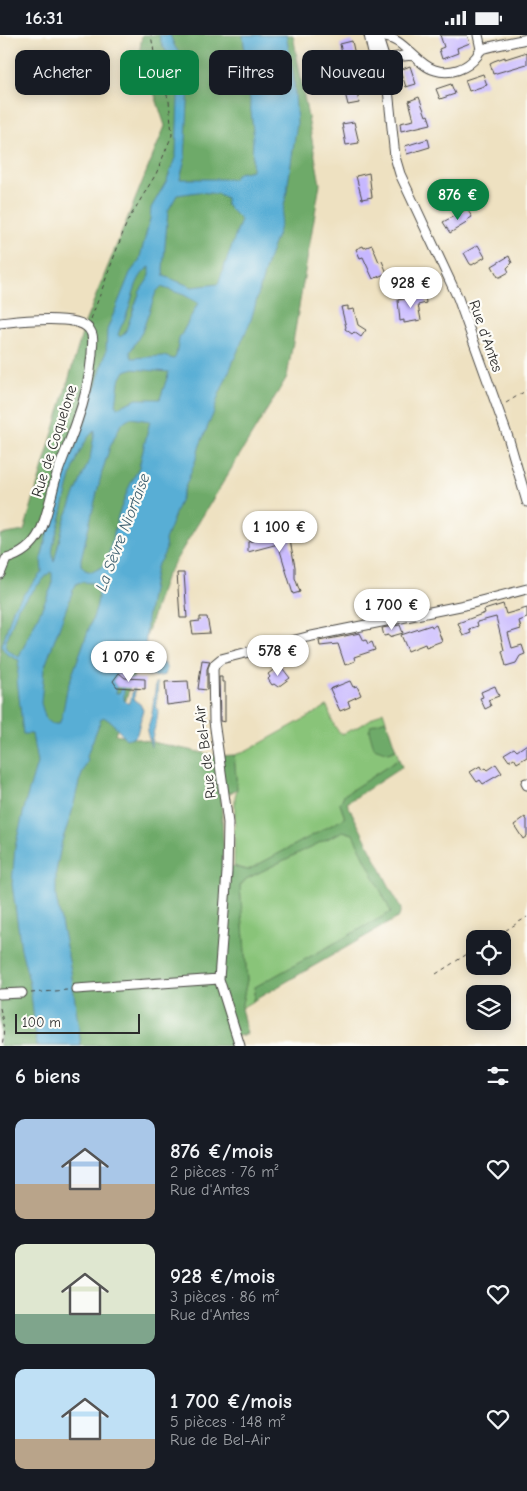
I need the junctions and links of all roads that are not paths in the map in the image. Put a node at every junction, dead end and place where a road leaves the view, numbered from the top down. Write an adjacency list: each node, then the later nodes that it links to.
1 (368, 35): 6 (street, Rue d'Antes)
2 (478, 35): 5 (street)
3 (378, 37): 7 (street); 8 (street, Rue d'Antes); 10 (street)
4 (526, 39): 5 (street)
5 (482, 49): 10 (street)
6 (371, 50)
7 (372, 50)
8 (382, 50)
9 (403, 55): 10 (street)
10 (414, 56)
11 (388, 97): 13 (street, Rue d'Antes)
12 (0, 323): 14 (street, Rue de Coquelone)
13 (527, 502)
14 (0, 574)
15 (527, 589): 16 (street, Rue de Bel-Air)
16 (219, 979): 17 (street); 20 (street)
17 (76, 989)
18 (22, 993): 19 (street)
19 (0, 994)
20 (240, 1046)

